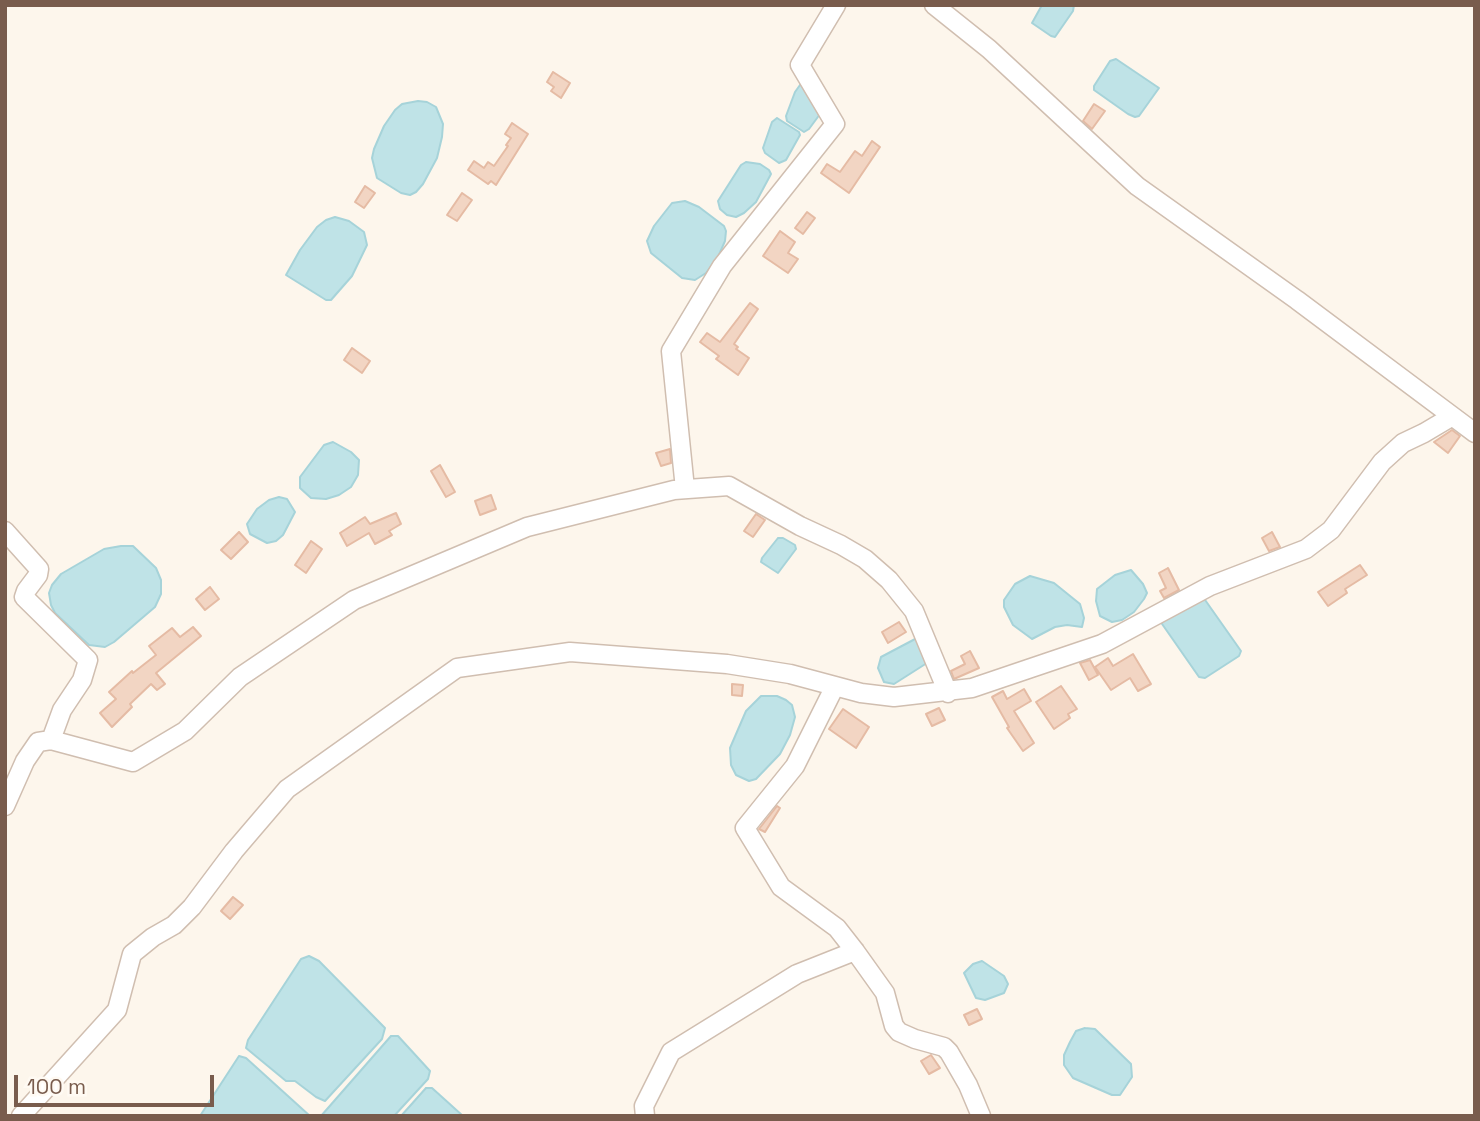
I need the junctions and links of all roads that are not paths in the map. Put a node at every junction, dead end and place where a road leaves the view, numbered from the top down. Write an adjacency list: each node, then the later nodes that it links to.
1 (836, 5): 5 (street)
2 (934, 5): 3 (street)
3 (1451, 417): 4 (street); 8 (street)
4 (1475, 433)
5 (685, 489): 8 (street); 9 (street)
6 (5, 531): 9 (street)
7 (835, 686): 8 (street); 11 (street); 12 (street)
8 (948, 693)
9 (51, 740): 10 (street)
10 (5, 806)
11 (855, 951): 13 (street); 14 (street)
12 (21, 1116)
13 (645, 1116)
14 (981, 1116)

